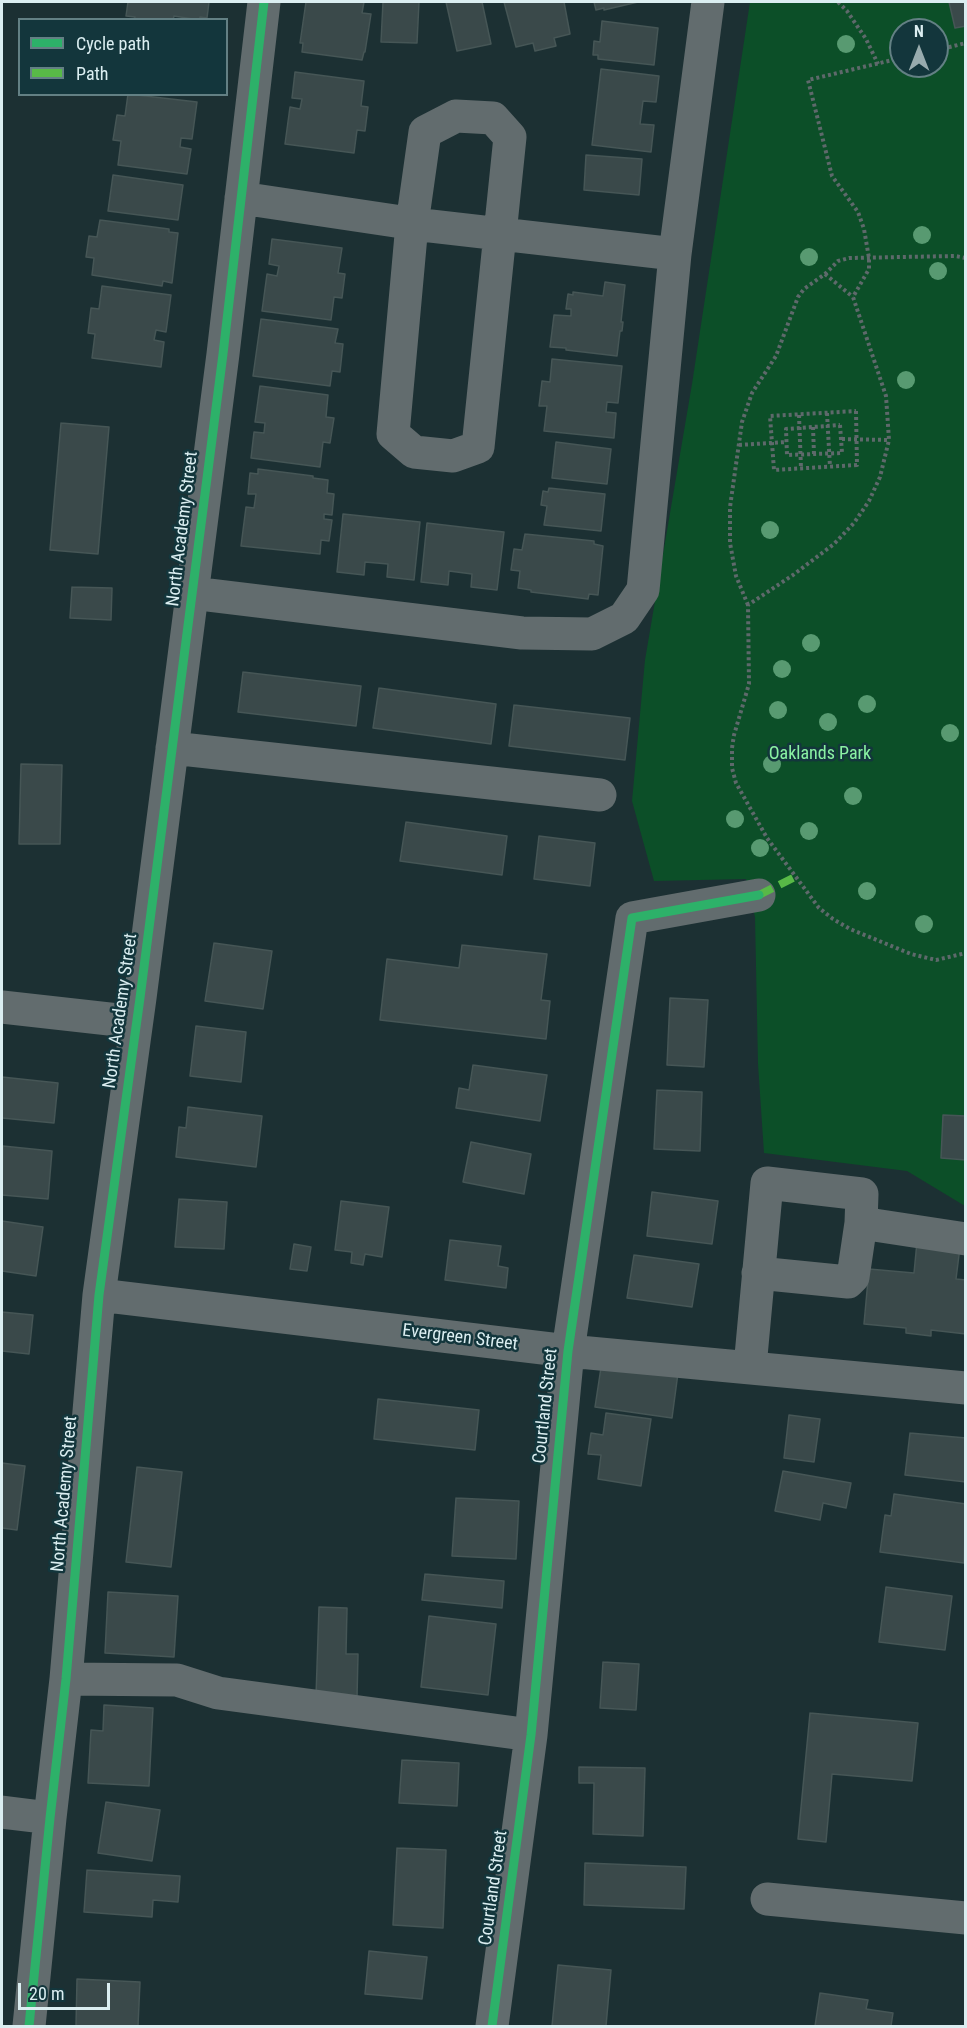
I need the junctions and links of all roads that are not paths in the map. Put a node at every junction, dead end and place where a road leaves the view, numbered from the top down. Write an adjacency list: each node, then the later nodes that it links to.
1 (264, 2): 3 (street, North Academy Street)
2 (708, 2): 6 (street)
3 (241, 198): 4 (street); 7 (street, North Academy Street)
4 (412, 224): 5 (street); 5 (street); 5 (street)
5 (501, 234): 6 (street)
6 (675, 254): 7 (street)
7 (192, 593): 8 (street, North Academy Street)
8 (172, 748): 9 (street); 12 (street, North Academy Street)
9 (600, 795)
10 (759, 895): 17 (street, Courtland Street)
11 (2, 1007): 12 (street)
12 (136, 1022): 16 (street, North Academy Street)
13 (861, 1223): 14 (street); 15 (street); 15 (street)
14 (966, 1239)
15 (758, 1273): 18 (street)
16 (99, 1295): 17 (street, Evergreen Street); 20 (street, North Academy Street)
17 (568, 1351): 18 (street, Evergreen Street); 21 (street, Courtland Street)
18 (750, 1367): 19 (street, Evergreen Street)
19 (966, 1388)
20 (66, 1679): 21 (street); 23 (street, North Academy Street)
21 (531, 1735): 27 (street, Courtland Street)
22 (2, 1812): 23 (street)
23 (50, 1818): 26 (street, North Academy Street)
24 (767, 1899): 25 (street)
25 (966, 1918)
26 (29, 2026)
27 (492, 2026)

